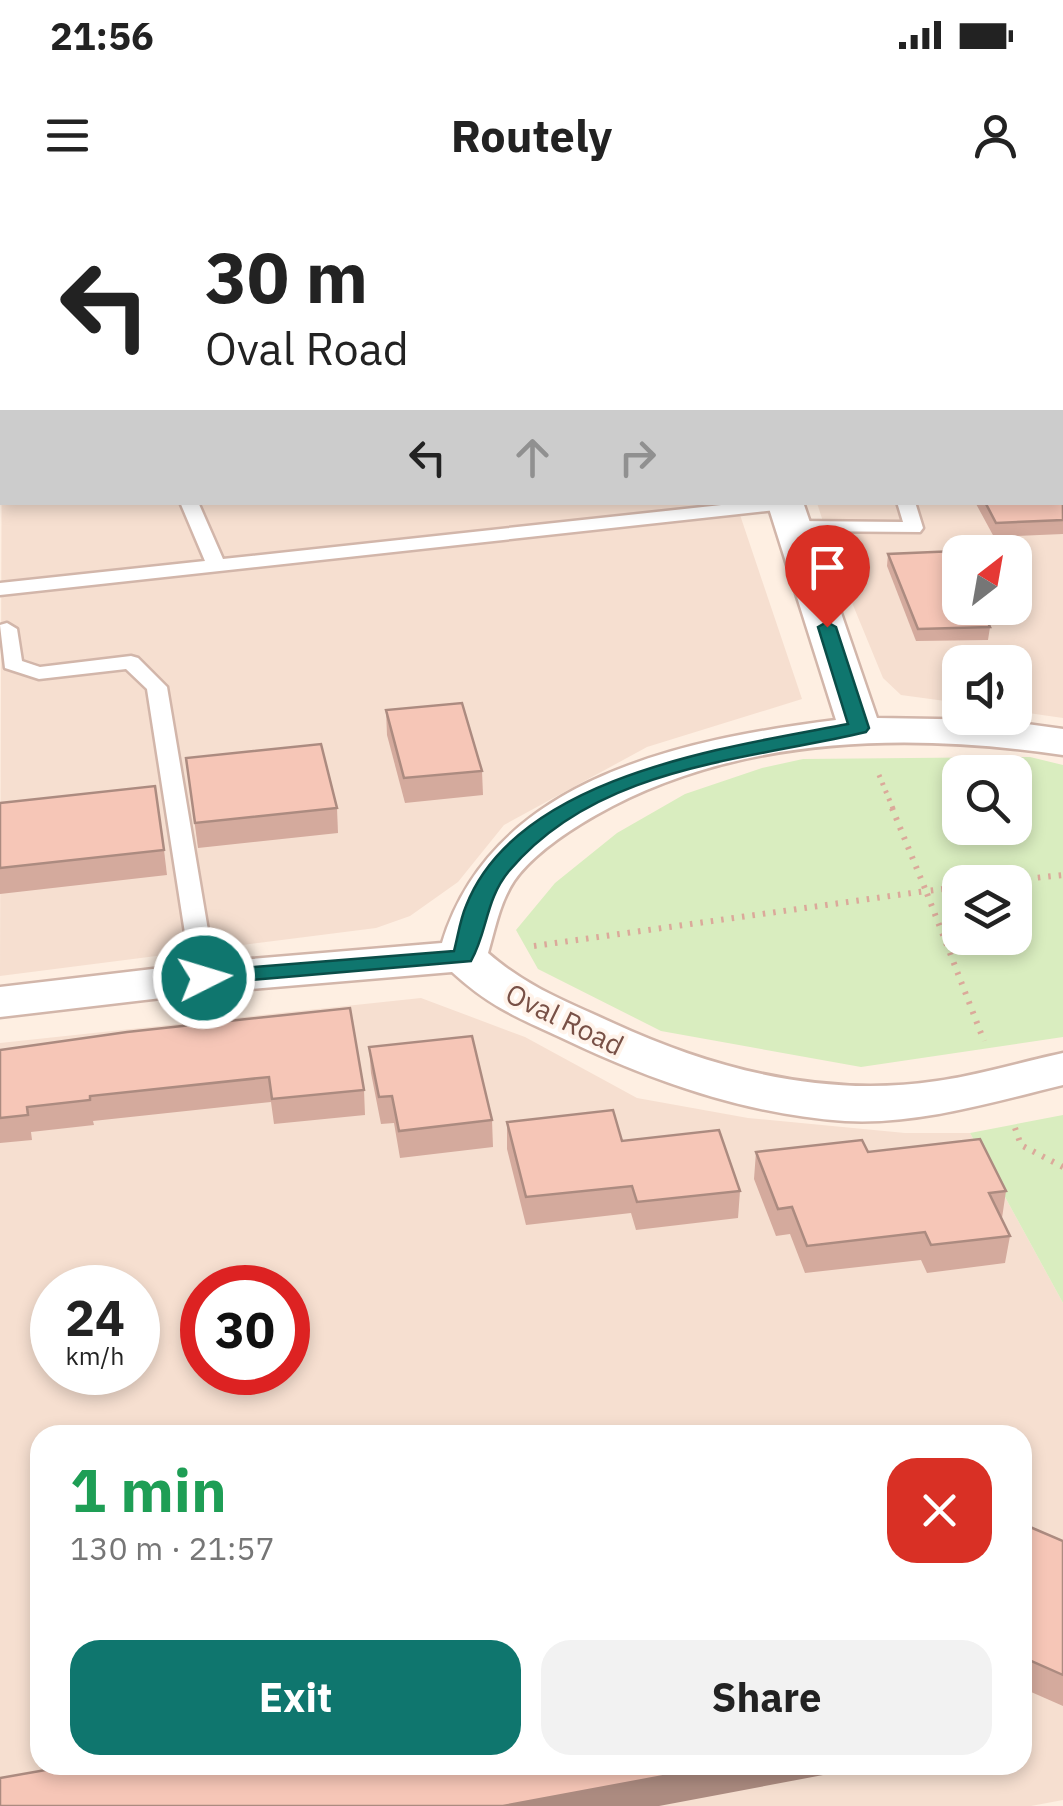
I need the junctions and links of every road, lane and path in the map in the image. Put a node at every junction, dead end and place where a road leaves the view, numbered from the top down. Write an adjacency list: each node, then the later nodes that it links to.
1 (190, 505): 4 (lane)
2 (907, 505): 3 (lane)
3 (788, 511): 4 (lane); 7 (street)
4 (217, 566): 5 (lane)
5 (0, 589)
6 (7, 629): 14 (lane)
7 (859, 728): 8 (street); 12 (path); 13 (street)
8 (1063, 742)
9 (1063, 875): 10 (path)
10 (1032, 878)
11 (942, 888): 12 (path)
12 (926, 890): 13 (path); 17 (path)
13 (463, 956): 14 (street); 17 (street, Oval Road)
14 (204, 978): 15 (street)
15 (0, 1002)
16 (1063, 1068): 17 (street, Oval Road)
17 (1000, 1084)

